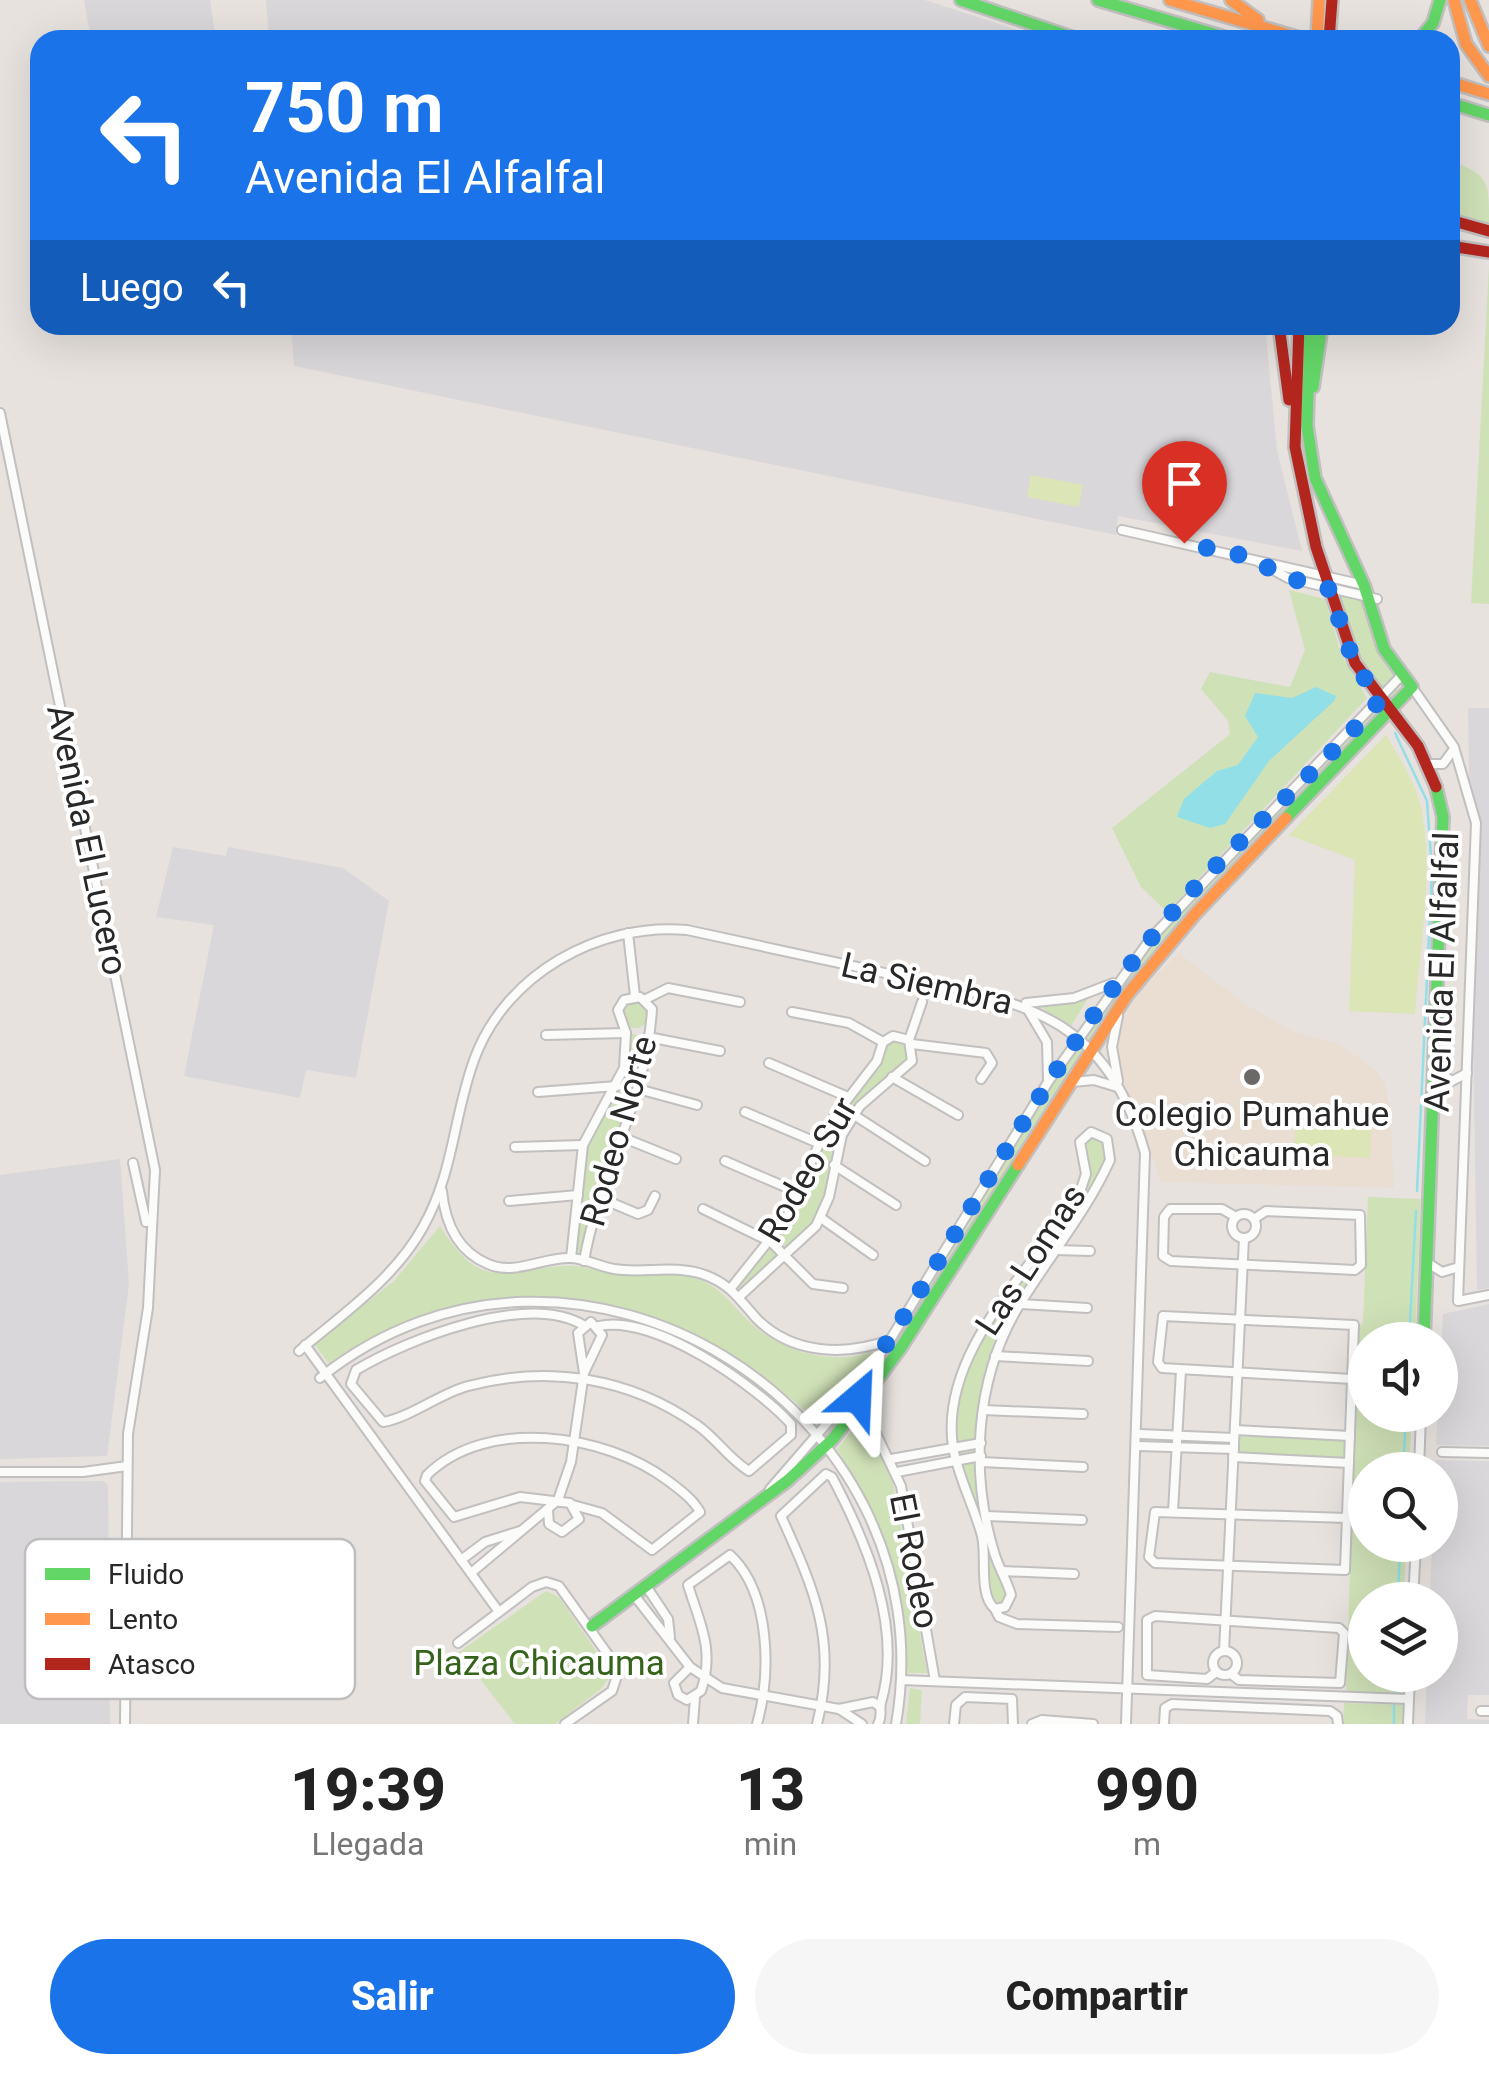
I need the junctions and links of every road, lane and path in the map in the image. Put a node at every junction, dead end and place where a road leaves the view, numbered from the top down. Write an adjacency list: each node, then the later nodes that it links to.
1 (961, 0): 9 (main road)
2 (1098, 0): 10 (main road)
3 (1170, 0): 11 (main road)
4 (1230, 0): 12 (main road)
5 (1440, 0): 15 (main road)
6 (1454, 0): 17 (main road)
7 (1470, 0): 16 (main road)
8 (1327, 3): 13 (main road); 14 (main road)
9 (1050, 30)
10 (1200, 30)
11 (1274, 30)
12 (1279, 30)
13 (1320, 30)
14 (1328, 30)
15 (1427, 30)
16 (1489, 46)
17 (1489, 76)
18 (1460, 85): 19 (main road)
19 (1489, 94)
20 (1460, 107): 21 (main road)
21 (1485, 115)
22 (1460, 223): 23 (main road)
23 (1489, 231)
24 (1460, 248): 25 (main road)
25 (1489, 252)
26 (1280, 335): 32 (main road)
27 (1299, 335): 32 (main road, Avenida El Alfalfal)
28 (1309, 335): 32 (main road, Avenida El Alfalfal)
29 (1320, 335): 32 (main road)
30 (0, 414): 31 (street, Avenida El Lucero)
31 (1, 428): 33 (street, Avenida El Lucero)
32 (1300, 428): 36 (main road, Avenida El Alfalfal); 38 (main road, Avenida El Alfalfal)
33 (3, 445): 109 (street, Avenida El Lucero)
34 (1122, 530): 35 (street)
35 (1250, 557): 36 (street); 37 (street)
36 (1325, 574): 37 (main road, Avenida El Alfalfal); 38 (street)
37 (1329, 589): 38 (street); 41 (main road, Avenida El Alfalfal)
38 (1369, 593): 39 (main road, Avenida El Alfalfal)
39 (1402, 674): 40 (main road, Avenida El Alfalfal); 41 (street)
40 (1412, 687): 42 (main road); 43 (street, Avenida El Alfalfal)
41 (1380, 700): 42 (main road, Avenida El Alfalfal); 45 (street)
42 (1392, 712): 44 (main road, Avenida El Alfalfal); 46 (main road)
43 (1454, 747): 44 (street); 72 (street, Avenida El Alfalfal)
44 (1427, 764): 70 (main road, Avenida El Alfalfal)
45 (1276, 810): 46 (street); 47 (street)
46 (1287, 820): 48 (main road)
47 (1184, 901): 48 (street); 50 (street)
48 (1195, 914): 51 (main road)
49 (628, 932): 53 (street); 58 (street, La Siembra); 97 (street, La Siembra)
50 (1151, 938): 51 (street); 52 (street)
51 (1163, 950): 55 (main road)
52 (1118, 981): 58 (street); 63 (street)
53 (634, 996): 54 (street, Rodeo Norte); 60 (street, Rodeo Norte)
54 (646, 999): 56 (street); 62 (street, Rodeo Norte)
55 (1122, 1001): 66 (main road); 79 (street)
56 (740, 1002)
57 (922, 1002): 65 (street, Rodeo Sur)
58 (1022, 1003): 63 (street, La Siembra); 75 (street)
59 (792, 1012): 64 (street)
60 (626, 1033): 61 (street); 69 (street, Rodeo Norte)
61 (546, 1035)
62 (648, 1037): 67 (street); 71 (street, Rodeo Norte)
63 (1077, 1038): 66 (street, La Siembra); 75 (street)
64 (884, 1042): 65 (street); 81 (street, Rodeo Sur)
65 (911, 1042): 73 (street, Rodeo Sur); 74 (street)
66 (1088, 1049): 76 (main road); 79 (street, La Siembra)
67 (720, 1052)
68 (769, 1063): 81 (street)
69 (624, 1068): 71 (street); 77 (street, Rodeo Norte)
70 (1436, 1070): 72 (street); 118 (main road, Avenida El Alfalfal)
71 (642, 1073): 78 (street, Rodeo Norte)
72 (1467, 1073): 120 (street, Avenida El Alfalfal)
73 (892, 1077): 84 (street, Rodeo Sur); 85 (street)
74 (981, 1079)
75 (1048, 1082): 134 (street)
76 (1065, 1085): 79 (street); 143 (main road)
77 (617, 1086): 80 (street); 90 (street, Rodeo Norte)
78 (638, 1088): 82 (street); 88 (street, Rodeo Norte)
79 (1120, 1090): 148 (street, La Siembra)
80 (538, 1092)
81 (848, 1097): 86 (street, Rodeo Sur)
82 (697, 1106)
83 (745, 1112): 89 (street)
84 (854, 1115): 87 (street, Rodeo Sur); 93 (street)
85 (958, 1115)
86 (827, 1126): 87 (street); 89 (street, Rodeo Sur)
87 (842, 1135): 96 (street, Rodeo Sur)
88 (624, 1138): 92 (street); 100 (street, Rodeo Norte)
89 (818, 1143): 98 (street, Rodeo Sur)
90 (583, 1145): 91 (street); 101 (street, Rodeo Norte)
91 (515, 1147)
92 (676, 1160)
93 (925, 1161)
94 (133, 1162): 109 (street, Avenida El Lucero)
95 (725, 1162): 98 (street)
96 (834, 1165): 103 (street); 107 (street, Rodeo Sur)
97 (442, 1189): 116 (street); 140 (street, La Siembra)
98 (797, 1192): 111 (street, Rodeo Sur)
99 (655, 1196): 100 (street)
100 (598, 1198): 104 (street, Rodeo Norte)
101 (578, 1200): 102 (street); 104 (street); 116 (street, Rodeo Norte)
102 (509, 1201)
103 (896, 1205)
104 (594, 1208): 117 (street, Rodeo Norte)
105 (704, 1210): 111 (street)
106 (1236, 1217): 108 (street); 110 (street); 119 (street)
107 (821, 1218): 114 (street, Rodeo Sur); 115 (street)
108 (1254, 1219): 110 (street); 119 (street)
109 (149, 1237): 166 (street, Avenida El Lucero)
110 (1244, 1238): 119 (street)
111 (770, 1242): 114 (street); 121 (street, Rodeo Sur)
112 (1051, 1248): 112 (street, Las Lomas); 113 (street); 125 (street, Las Lomas); 129 (street, Las Lomas)
113 (1090, 1251)
114 (784, 1254): 122 (street); 124 (street, Rodeo Sur)
115 (873, 1255)
116 (571, 1258): 117 (street)
117 (584, 1261): 121 (street)
118 (1427, 1263): 120 (street); 128 (main road, Avenida El Alfalfal)
119 (1242, 1264): 127 (street)
120 (1459, 1268): 123 (street, Avenida El Alfalfal)
121 (731, 1288): 124 (street)
122 (843, 1288)
123 (1489, 1295)
124 (740, 1296): 134 (street)
125 (1020, 1304): 126 (street); 133 (street, Las Lomas)
126 (1088, 1308)
127 (1240, 1318): 131 (street); 137 (street); 138 (street)
128 (1425, 1322)
129 (989, 1324): 133 (street); 157 (street, Las Lomas)
130 (583, 1325): 132 (street); 139 (street); 139 (street)
131 (1348, 1325)
132 (599, 1326): 139 (street); 139 (street)
133 (1006, 1334): 135 (street, Las Lomas)
134 (890, 1340): 142 (street)
135 (995, 1356): 136 (street); 144 (street, Las Lomas)
136 (1088, 1360)
137 (1182, 1370): 138 (street); 150 (street)
138 (1237, 1373): 141 (street); 149 (street)
139 (584, 1375): 152 (street)
140 (323, 1376): 147 (street); 183 (street)
141 (1348, 1379)
142 (854, 1392): 143 (street, El Rodeo); 147 (street)
143 (863, 1404): 154 (main road); 162 (street, El Rodeo)
144 (983, 1410): 145 (street); 153 (street, Las Lomas)
145 (1083, 1414)
146 (1350, 1432): 151 (street)
147 (818, 1433): 154 (street); 171 (street)
148 (1138, 1434): 150 (street); 155 (street, La Siembra)
149 (1234, 1434): 150 (street); 151 (street); 160 (street)
150 (1177, 1436): 156 (street)
151 (1350, 1436): 158 (street)
152 (574, 1440): 172 (street); 172 (street); 173 (street)
153 (981, 1443): 157 (street); 163 (street, Las Lomas)
154 (828, 1445): 171 (main road); 202 (street)
155 (1138, 1446): 156 (street); 204 (street, La Siembra)
156 (1176, 1447): 160 (street); 175 (street)
157 (953, 1448): 162 (street); 164 (street, Las Lomas)
158 (1349, 1452)
159 (1458, 1452): 161 (street)
160 (1234, 1453): 165 (street); 176 (street)
161 (1489, 1453)
162 (891, 1458): 169 (street, El Rodeo)
163 (981, 1459): 164 (street); 167 (street); 177 (street, Las Lomas)
164 (956, 1460): 169 (street); 181 (street, Las Lomas)
165 (1348, 1462)
166 (127, 1466): 168 (street); 182 (street, Avenida El Lucero)
167 (1083, 1466)
168 (0, 1472)
169 (896, 1472): 203 (street, El Rodeo)
170 (1348, 1490): 178 (street)
171 (764, 1496): 188 (main road)
172 (558, 1500): 173 (street); 174 (street)
173 (573, 1505): 174 (street)
174 (548, 1510): 180 (street)
175 (1173, 1512): 176 (street); 184 (street)
176 (1231, 1514): 178 (street); 184 (street)
177 (986, 1516): 179 (street); 181 (street, Las Lomas)
178 (1347, 1518): 184 (street)
179 (1082, 1520)
180 (529, 1528): 183 (street); 186 (street)
181 (986, 1538): 185 (street, Las Lomas); 190 (street, Las Lomas)
182 (126, 1539)
183 (462, 1560): 186 (street)
184 (1228, 1566): 192 (street)
185 (1002, 1571): 187 (street); 190 (street, Las Lomas)
186 (471, 1573): 191 (street)
187 (1074, 1574)
188 (646, 1586): 189 (main road); 195 (street)
189 (634, 1594): 193 (main road); 195 (street)
190 (995, 1609): 194 (street)
191 (499, 1612): 193 (street); 196 (street)
192 (1226, 1620): 197 (street); 199 (street); 200 (street)
193 (592, 1626): 213 (street)
194 (1118, 1627)
195 (670, 1637): 198 (street)
196 (458, 1643)
197 (1224, 1651): 199 (street); 200 (street)
198 (690, 1667): 201 (street); 206 (street)
199 (1216, 1672): 200 (street)
200 (1231, 1674)
201 (705, 1679): 206 (street); 207 (street); 207 (street)
202 (901, 1680): 203 (street); 222 (street)
203 (935, 1681): 204 (street)
204 (1128, 1687): 209 (street); 227 (street, La Siembra)
205 (1409, 1692): 209 (street)
206 (695, 1698): 217 (street)
207 (763, 1698): 211 (street); 218 (street)
208 (125, 1699): 214 (street, Avenida El Lucero)
209 (1408, 1699): 230 (street)
210 (879, 1706): 211 (street); 212 (street); 221 (street)
211 (821, 1707): 212 (street); 219 (street)
212 (839, 1709): 220 (street)
213 (579, 1714): 215 (street); 216 (street)
214 (125, 1724)
215 (566, 1724)
216 (586, 1724)
217 (693, 1724)
218 (758, 1724)
219 (817, 1724)
220 (862, 1724)
221 (878, 1724)
222 (896, 1724)
223 (954, 1724): 224 (street)
224 (1015, 1724): 225 (street)
225 (1029, 1724): 226 (street)
226 (1092, 1724)
227 (1126, 1724)
228 (1164, 1724): 229 (street)
229 (1338, 1724)
230 (1408, 1724)

